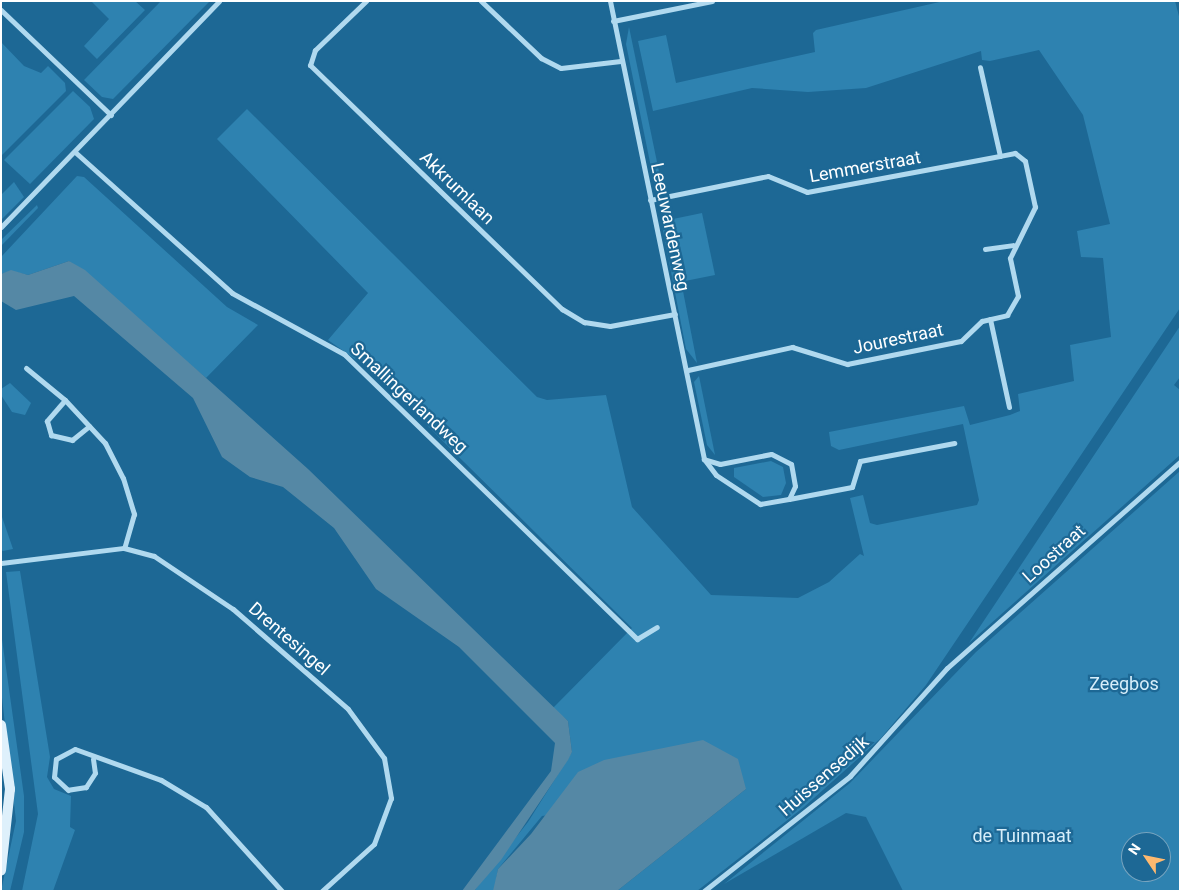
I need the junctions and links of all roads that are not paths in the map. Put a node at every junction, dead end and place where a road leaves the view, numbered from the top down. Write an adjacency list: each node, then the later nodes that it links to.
1 (220, 1): 10 (street)
2 (366, 1): 17 (street, Akkrumlaan)
3 (481, 1): 8 (street)
4 (610, 1): 7 (street, Leeuwardenweg)
5 (712, 1): 7 (street)
6 (1, 10): 10 (street)
7 (613, 21): 8 (street, Leeuwardenweg)
8 (621, 61): 13 (street, Leeuwardenweg)
9 (980, 67): 12 (street)
10 (111, 116): 11 (street)
11 (75, 152): 14 (street); 30 (street, Smallingerlandweg)
12 (1000, 156): 13 (street, Lemmerstraat); 15 (street, Lemmerstraat)
13 (650, 200): 17 (street, Leeuwardenweg)
14 (1, 227)
15 (1013, 245): 16 (street); 18 (street, Jourestraat)
16 (984, 249)
17 (675, 314): 20 (street, Leeuwardenweg)
18 (990, 319): 20 (street, Jourestraat); 22 (street)
19 (26, 368): 21 (street)
20 (688, 370): 25 (street, Leeuwardenweg)
21 (65, 400): 23 (street); 23 (street)
22 (1009, 406)
23 (89, 426): 28 (street)
24 (954, 443): 27 (street)
25 (704, 459): 27 (street); 27 (street)
26 (1180, 462): 31 (street, Loostraat)
27 (790, 499)
28 (124, 548): 29 (street, Drentesingel); 36 (street, Drentesingel)
29 (1, 563)
30 (657, 627)
31 (947, 668): 37 (street, Huissensedijk)
32 (1, 725): 34 (street)
33 (93, 759): 33 (street); 35 (street)
34 (1, 871)
35 (282, 891)
36 (322, 891)
37 (704, 891)

